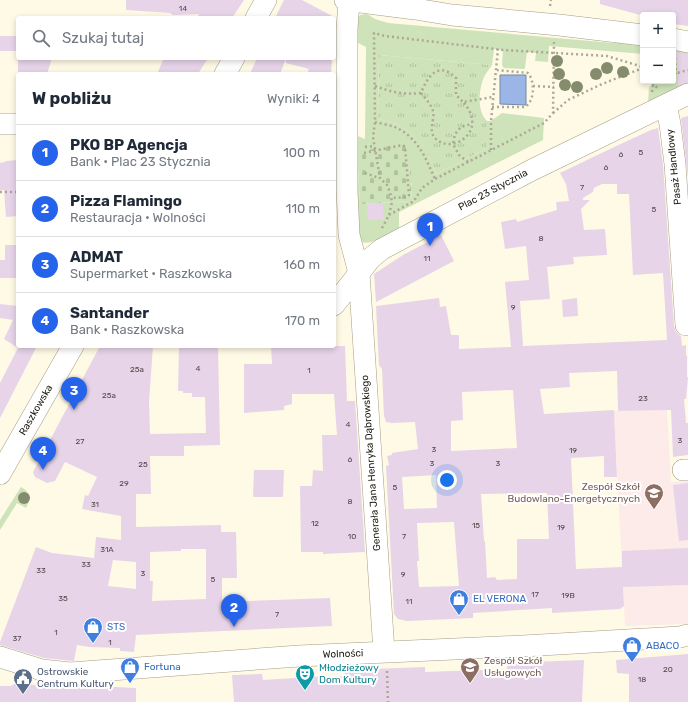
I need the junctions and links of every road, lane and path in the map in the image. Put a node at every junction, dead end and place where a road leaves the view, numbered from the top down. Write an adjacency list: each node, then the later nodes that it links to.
1 (266, 0): 3 (street)
2 (347, 0): 4 (street); 44 (street)
3 (257, 16)
4 (640, 35)
5 (676, 40): 6 (street)
6 (688, 42)
7 (553, 46): 9 (path)
8 (498, 49): 9 (path); 13 (path); 17 (path)
9 (554, 54): 11 (path); 19 (path)
10 (233, 60): 15 (street)
11 (640, 66)
12 (640, 68): 26 (path)
13 (497, 70): 18 (path); 22 (path)
14 (688, 70): 16 (path)
15 (226, 72)
16 (676, 73)
17 (375, 86): 20 (path); 27 (path)
18 (533, 86): 19 (path); 25 (path)
19 (554, 86): 26 (path)
20 (421, 93): 23 (path); 31 (path)
21 (688, 94): 24 (street, Plac 23 Stycznia)
22 (494, 97): 23 (path); 25 (path)
23 (463, 102): 28 (path)
24 (666, 105): 44 (street, Plac 23 Stycznia); 48 (street, Pasaż Handlowy)
25 (492, 107): 33 (path)
26 (553, 113): 33 (path)
27 (375, 122): 32 (path); 38 (path)
28 (472, 123): 31 (path); 31 (path)
29 (0, 124): 30 (street)
30 (16, 124)
31 (453, 144): 35 (path)
32 (375, 150): 34 (path); 37 (path); 41 (path)
33 (491, 150): 35 (path)
34 (360, 155)
35 (468, 162): 38 (path)
36 (361, 172): 37 (path)
37 (380, 178): 41 (path)
38 (435, 179): 42 (path)
39 (0, 192): 40 (path)
40 (16, 192)
41 (391, 198): 42 (path)
42 (389, 215): 43 (path)
43 (380, 232)
44 (359, 273): 45 (street, Plac 23 Stycznia); 47 (street, Generała Jana Henryka Dąbrowskiego)
45 (336, 302)
46 (336, 313): 47 (street)
47 (362, 325): 53 (street, Generała Jana Henryka Dąbrowskiego)
48 (686, 325)
49 (71, 348): 50 (street, Raszkowska)
50 (0, 474)
51 (688, 635): 53 (street, Wolności)
52 (0, 657): 53 (street, Wolności)
53 (385, 659): 54 (path)
54 (388, 702)

